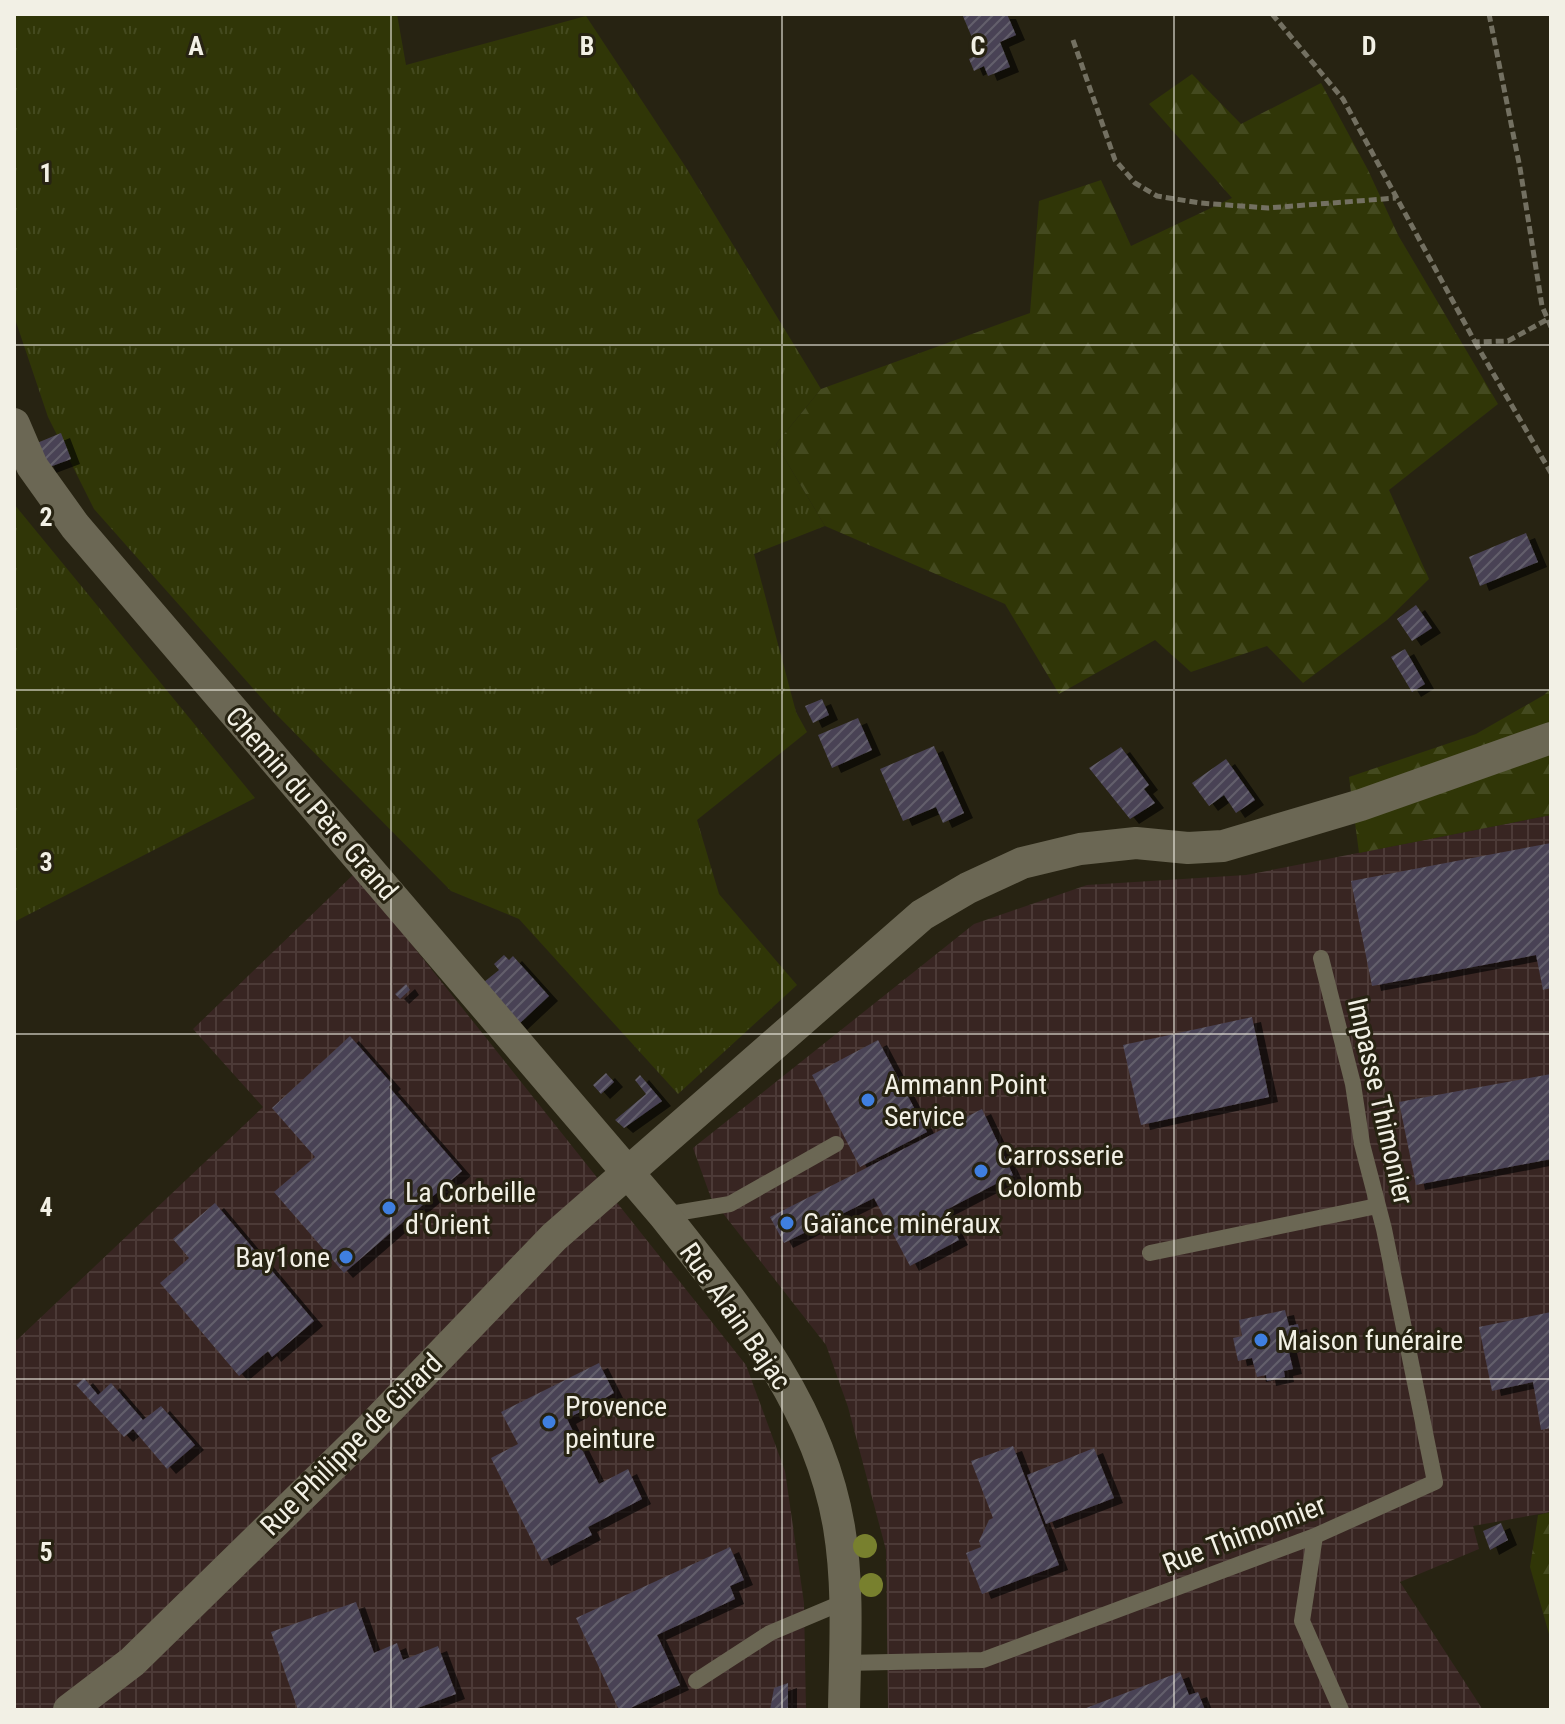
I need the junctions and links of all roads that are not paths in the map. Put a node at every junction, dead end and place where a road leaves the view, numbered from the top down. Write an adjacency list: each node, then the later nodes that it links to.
1 (14, 424): 5 (street, Chemin du Père Grand)
2 (1551, 738): 5 (street, Rue Philippe de Girard)
3 (1321, 958): 6 (lane, Impasse Thimonier)
4 (836, 1144): 7 (lane)
5 (627, 1171): 7 (street, Rue Alain Bajac); 14 (street, Rue Philippe de Girard)
6 (1377, 1206): 8 (lane); 9 (lane, Impasse Thimonier)
7 (664, 1215): 11 (street, Rue Alain Bajac)
8 (1150, 1253)
9 (1390, 1257): 10 (lane, Rue Thimonnier)
10 (1315, 1536): 12 (lane, Rue Thimonnier); 16 (lane)
11 (846, 1601): 12 (street, Rue Alain Bajac); 13 (lane)
12 (845, 1663): 15 (street, Rue Alain Bajac)
13 (696, 1681)
14 (69, 1710)
15 (844, 1710)
16 (1341, 1710)

